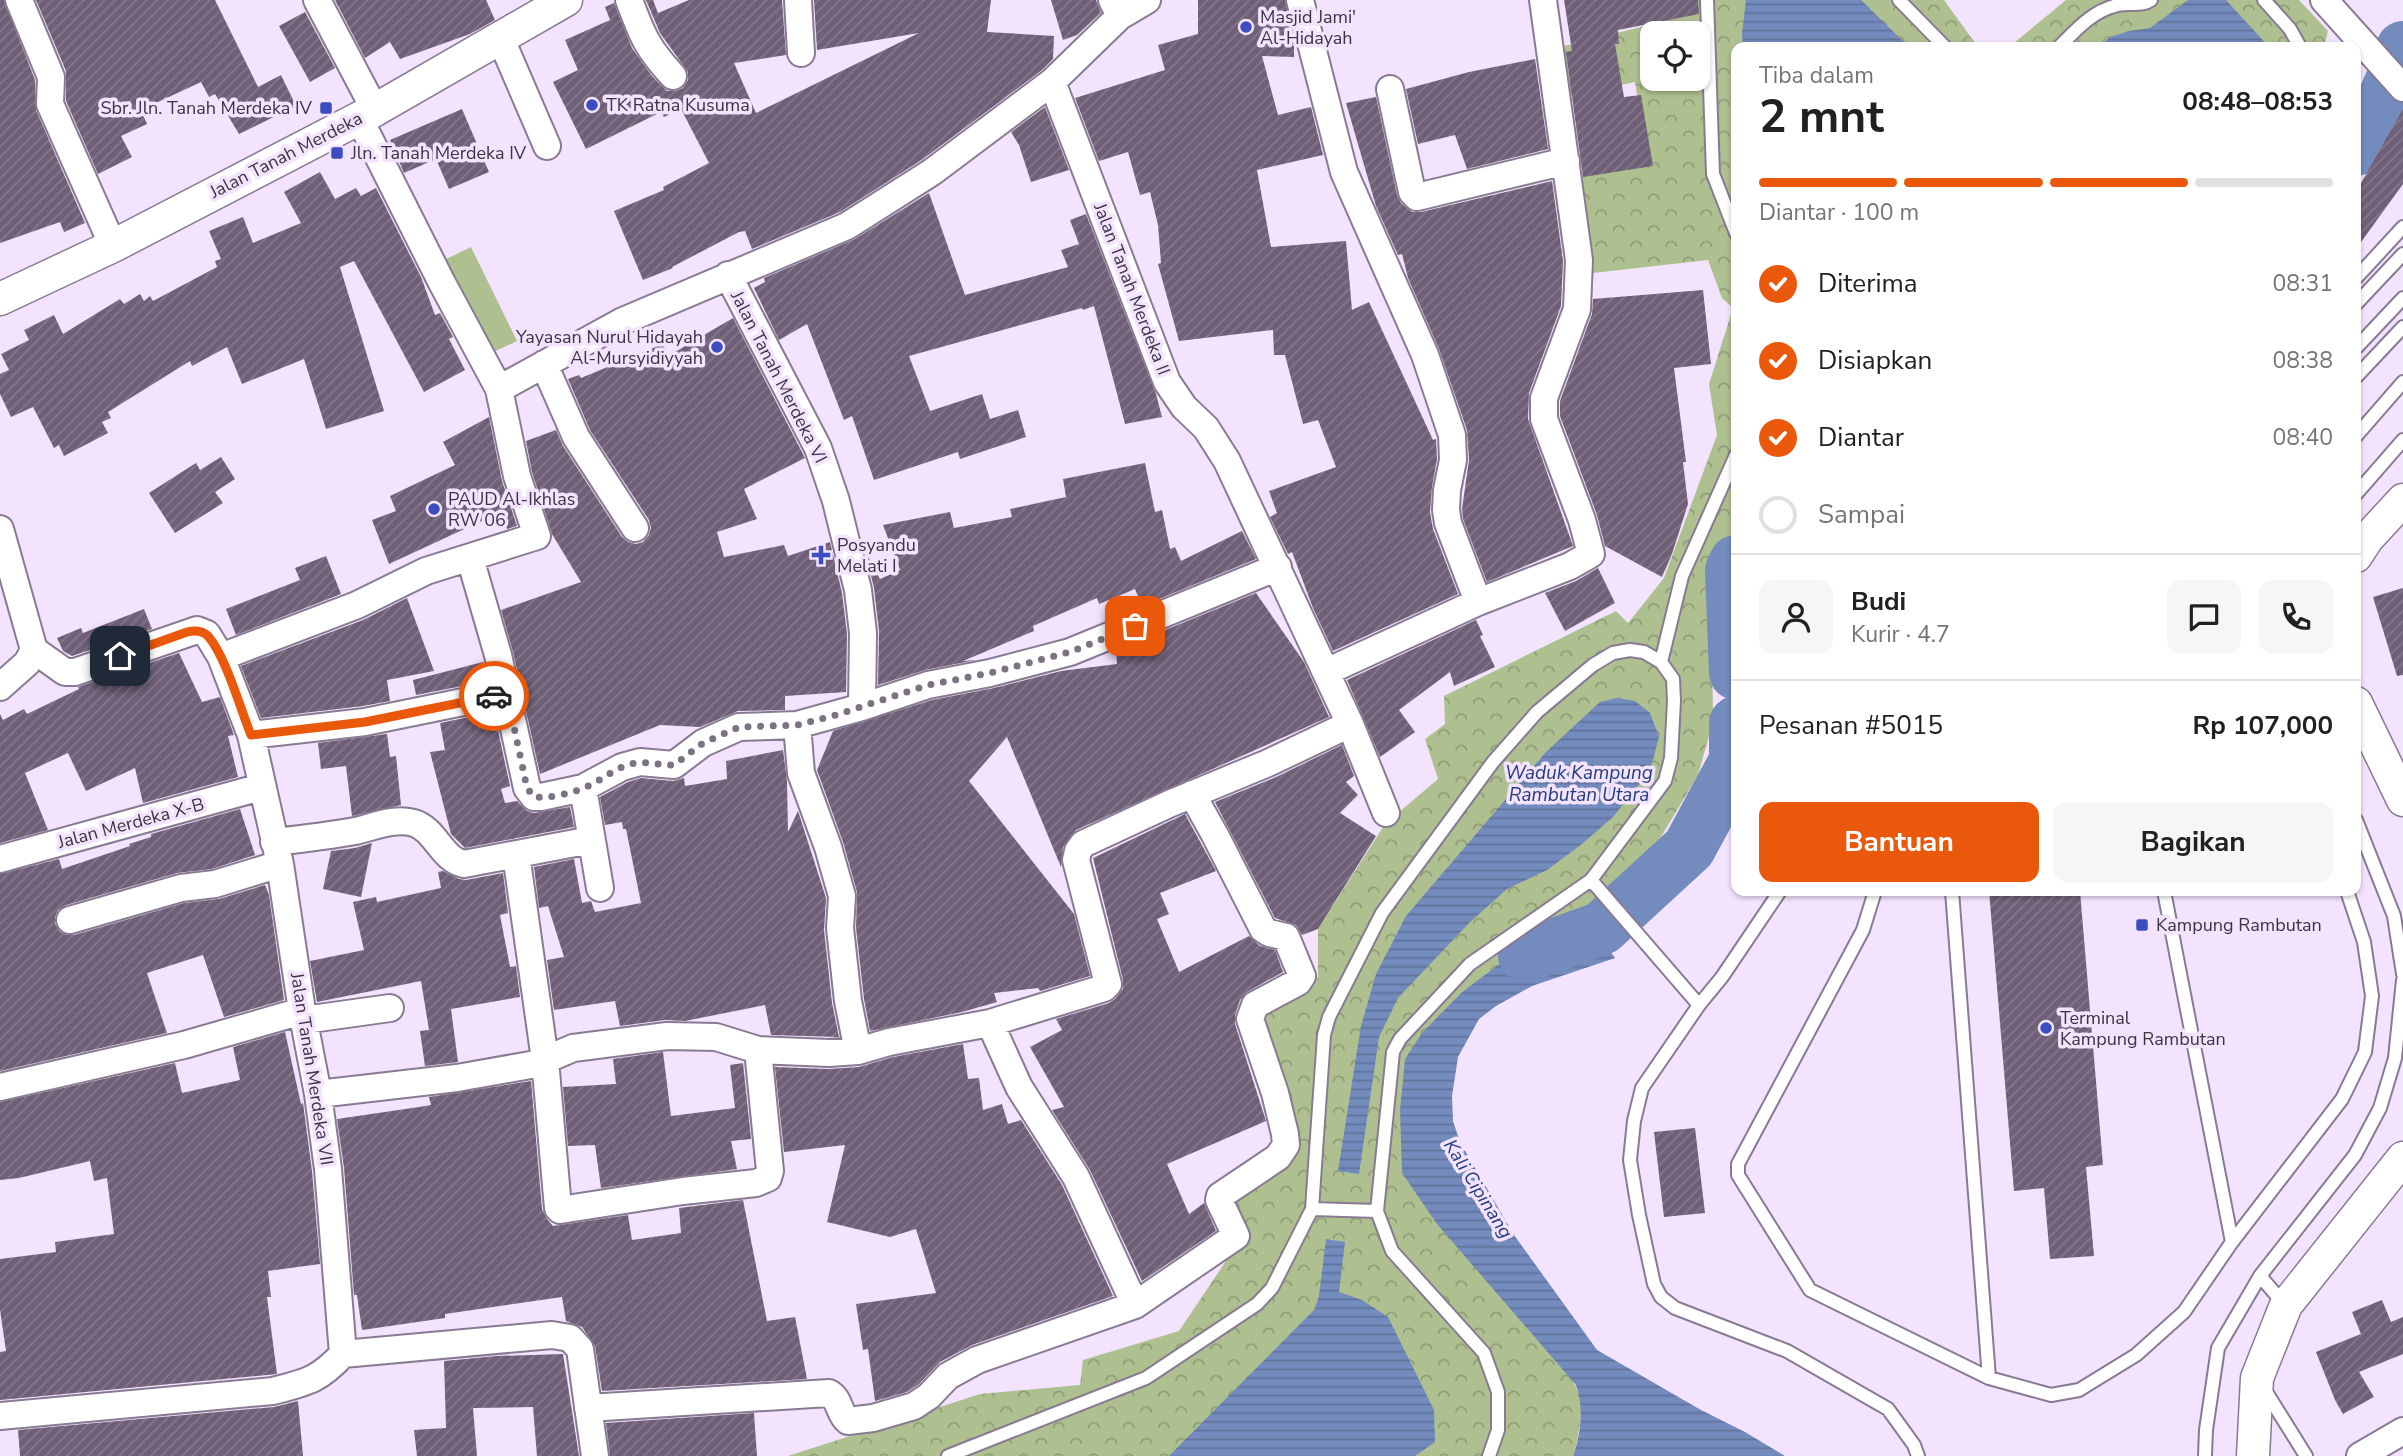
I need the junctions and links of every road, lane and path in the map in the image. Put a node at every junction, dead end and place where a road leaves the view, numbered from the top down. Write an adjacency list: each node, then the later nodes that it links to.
1 (19, 0): 29 (street)
2 (317, 0): 24 (street)
3 (629, 0): 20 (street)
4 (798, 0): 19 (street)
5 (1147, 0): 14 (street)
6 (1300, 0): 52 (street)
7 (1543, 0): 26 (street)
8 (1707, 0): 27 (lane)
9 (1899, 0): 16 (lane)
10 (2151, 0): 17 (lane)
11 (2263, 0): 18 (lane)
12 (2323, 0): 22 (street)
13 (553, 3): 15 (street, Jalan Tanah Merdeka)
14 (1116, 8): 21 (street)
15 (500, 37): 24 (street, Jalan Tanah Merdeka); 25 (street)
16 (1940, 42)
17 (2064, 42)
18 (2297, 42)
19 (801, 53)
20 (673, 76)
21 (1052, 82): 32 (street, Jalan Tanah Merdeka VI); 51 (street, Jalan Tanah Merdeka II)
22 (2402, 87)
23 (1390, 89): 26 (street)
24 (367, 114): 29 (street, Jalan Tanah Merdeka); 41 (street)
25 (547, 146)
26 (1566, 161): 52 (street)
27 (1731, 220)
28 (2403, 228): 31 (lane)
29 (113, 246): 34 (street, Jalan Tanah Merdeka)
30 (2403, 254): 35 (lane)
31 (2361, 273)
32 (728, 275): 38 (street, Jalan Tanah Merdeka VI); 59 (street, Jalan Tanah Merdeka VI)
33 (2403, 298): 37 (lane)
34 (0, 299)
35 (2361, 299)
36 (2403, 327): 39 (lane)
37 (2361, 343)
38 (544, 364): 41 (street, Jalan Tanah Merdeka VI); 47 (street)
39 (2361, 372)
40 (2403, 382): 42 (lane)
41 (499, 389): 50 (street)
42 (2361, 430)
43 (2403, 440): 45 (lane)
44 (1731, 467): 55 (lane)
45 (2361, 488)
46 (2403, 500): 49 (street)
47 (635, 528)
48 (0, 529): 53 (street)
49 (2361, 549)
50 (470, 558): 54 (street); 58 (street)
51 (1278, 567): 56 (street, Jalan Tanah Merdeka II); 59 (street)
52 (1478, 602): 56 (street)
53 (34, 649): 54 (street, Jalan Tanah Merdeka VII); 57 (street)
54 (221, 657): 63 (street, Jalan Tanah Merdeka VII)
55 (1661, 662): 74 (lane); 94 (lane)
56 (1326, 672): 61 (street, Jalan Tanah Merdeka II)
57 (0, 687)
58 (507, 694): 63 (street); 65 (street)
59 (862, 706): 62 (street)
60 (2361, 713): 67 (street)
61 (1350, 724): 66 (street); 68 (street, Jalan Tanah Merdeka II)
62 (797, 725): 65 (street); 89 (street)
63 (251, 735): 64 (street, Jalan Tanah Merdeka VII)
64 (261, 787): 71 (street, Jalan Tanah Merdeka VII); 73 (street, Jalan Merdeka X-B)
65 (583, 788): 70 (street)
66 (1192, 794): 87 (street); 98 (street)
67 (2403, 800)
68 (1386, 813)
69 (2361, 833): 82 (lane)
70 (591, 840): 72 (street); 75 (street)
71 (277, 853): 72 (street); 81 (street); 86 (street, Jalan Tanah Merdeka VII)
72 (516, 854): 90 (street)
73 (0, 859)
74 (1591, 880): 84 (lane); 95 (lane)
75 (600, 888)
76 (1777, 896): 84 (lane)
77 (1873, 896): 101 (lane)
78 (1952, 896): 101 (lane)
79 (2165, 896): 96 (lane)
80 (2349, 896): 96 (lane)
81 (70, 920)
82 (2403, 974)
83 (2403, 980): 97 (lane)
84 (1699, 1005): 109 (lane)
85 (390, 1008): 86 (street)
86 (303, 1015): 91 (street); 92 (street, Jalan Tanah Merdeka VII)
87 (990, 1023): 89 (street); 98 (street)
88 (758, 1050): 89 (street); 90 (street); 90 (street)
89 (858, 1051)
90 (545, 1060): 92 (street)
91 (0, 1087)
92 (318, 1094): 100 (street, Jalan Tanah Merdeka VII)
93 (2403, 1158): 99 (street)
94 (1312, 1209): 95 (lane); 107 (lane)
95 (1371, 1210): 108 (lane)
96 (2232, 1242): 101 (lane)
97 (2260, 1276): 99 (lane); 110 (lane)
98 (1135, 1305): 103 (street)
99 (2286, 1305): 102 (street)
100 (343, 1354): 103 (street); 104 (street)
101 (1989, 1378)
102 (2257, 1378): 111 (street); 112 (lane)
103 (588, 1408): 106 (street)
104 (0, 1416)
105 (2403, 1431): 113 (street)
106 (595, 1456)
107 (948, 1456)
108 (1489, 1456)
109 (1918, 1456)
110 (2205, 1456)
111 (2253, 1456)
112 (2306, 1456)
113 (2360, 1456)

